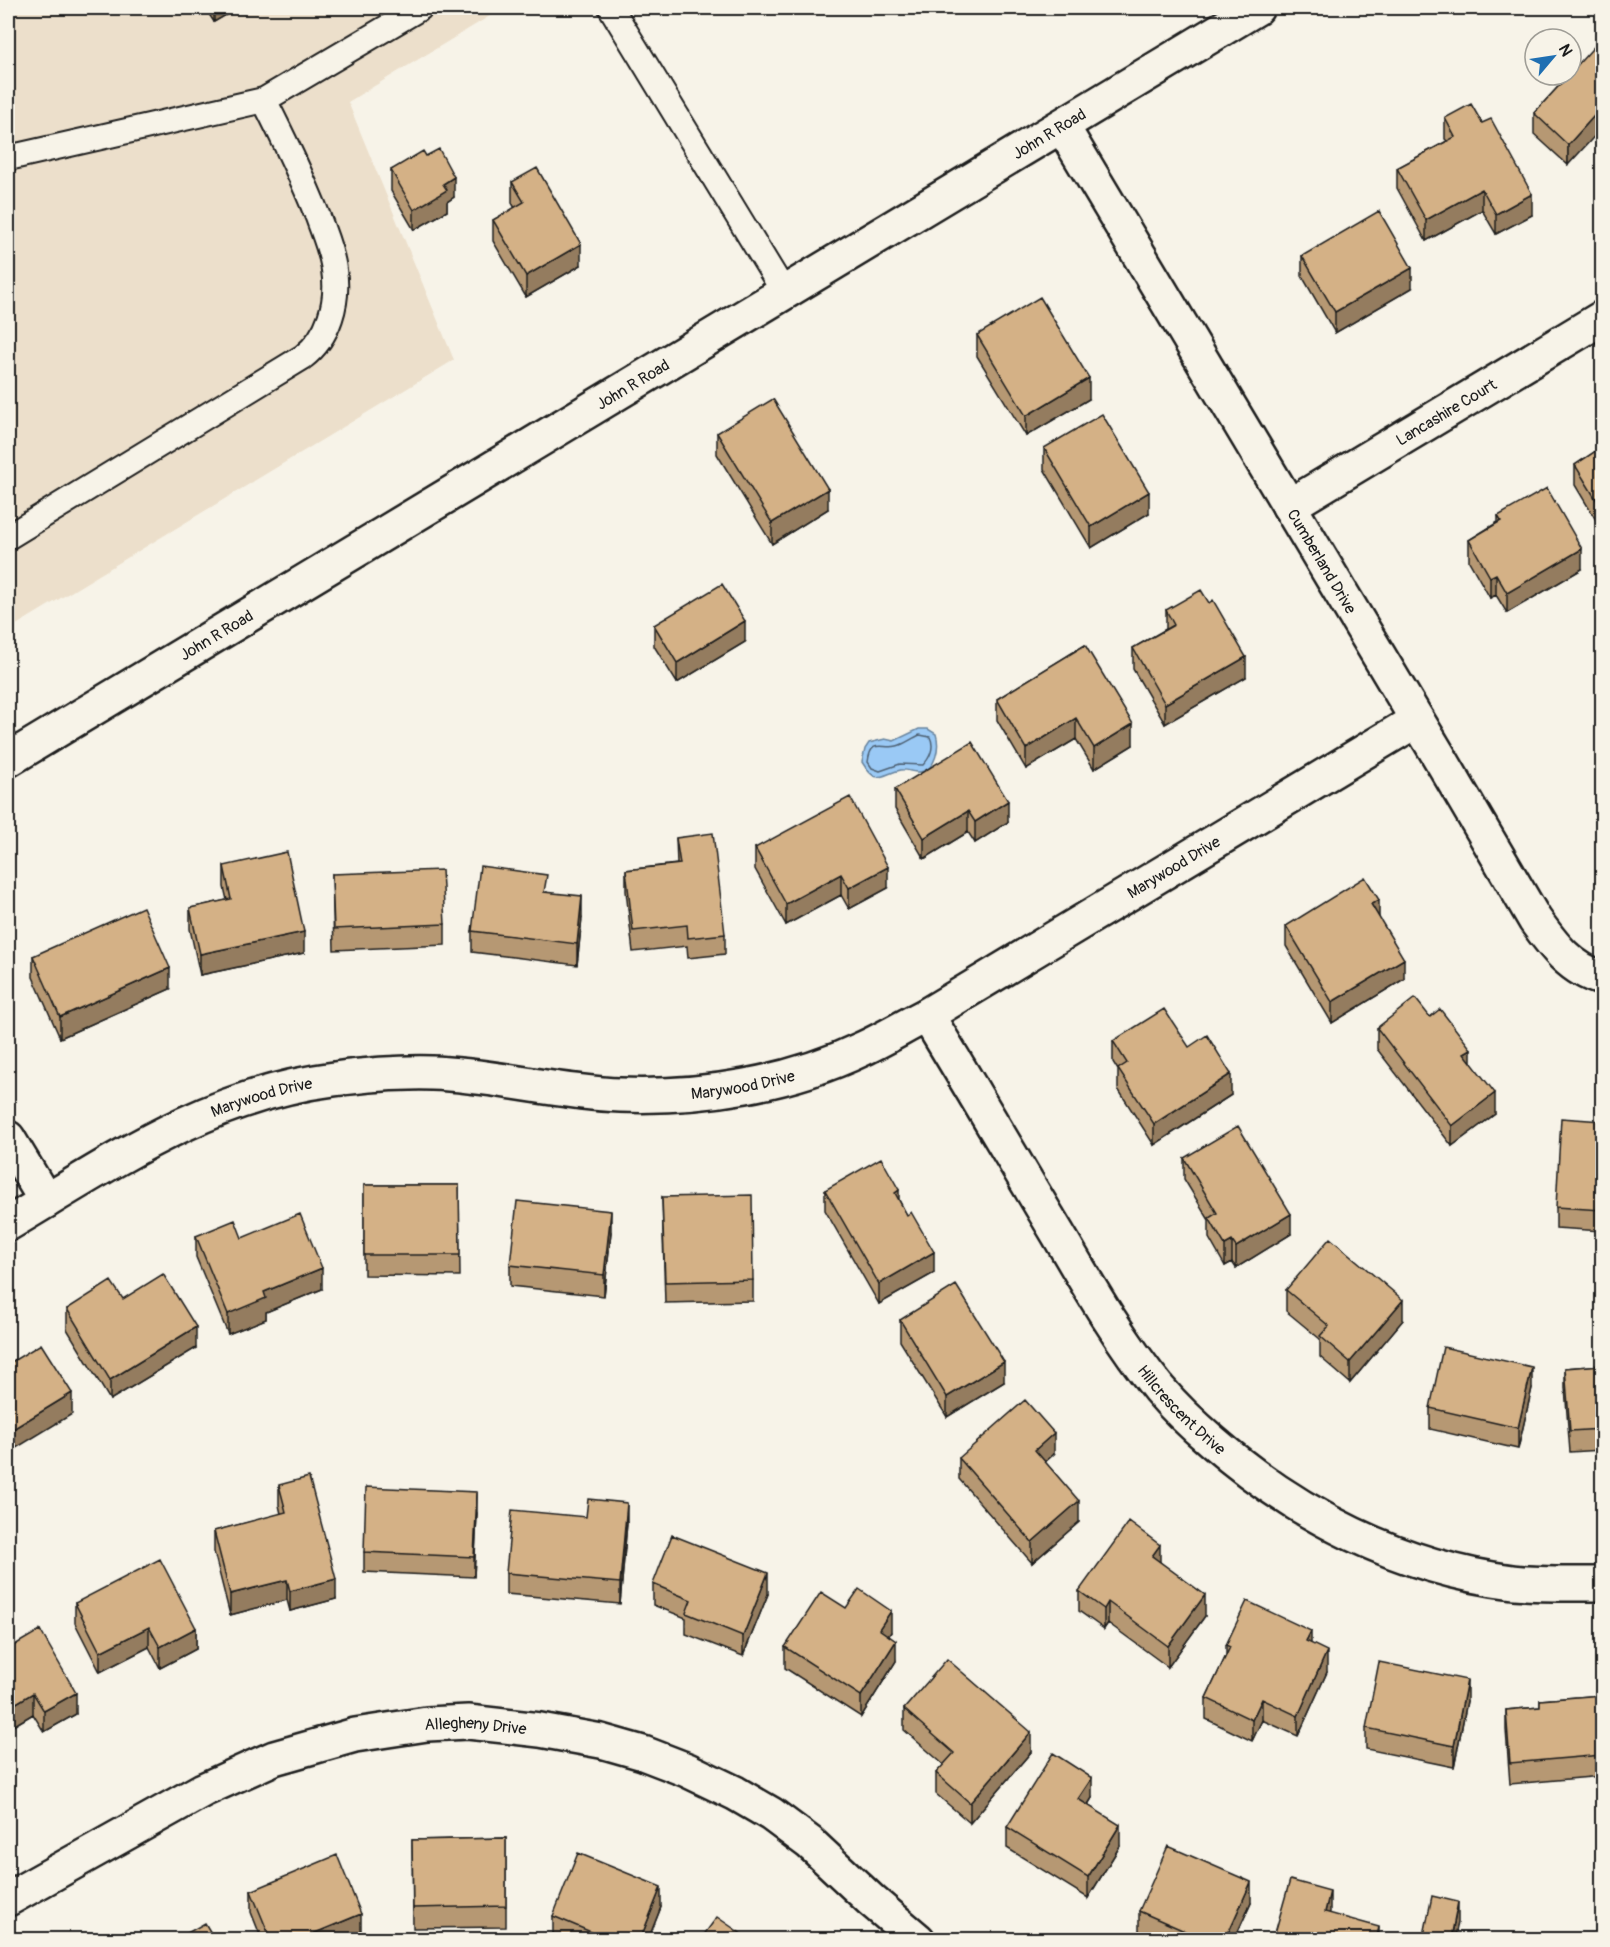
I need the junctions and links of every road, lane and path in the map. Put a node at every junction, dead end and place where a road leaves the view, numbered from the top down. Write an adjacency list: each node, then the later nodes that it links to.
1 (420, 8): 4 (lane)
2 (610, 8): 7 (lane)
3 (1257, 8): 5 (street, John R Road)
4 (264, 100): 6 (lane); 10 (lane)
5 (1062, 126): 7 (street, John R Road); 9 (street, Cumberland Drive)
6 (8, 158)
7 (784, 292): 12 (street, John R Road)
8 (1602, 318): 9 (street, Lancashire Court)
9 (1289, 506): 11 (street, Cumberland Drive)
10 (8, 537)
11 (1417, 720): 13 (street, Cumberland Drive); 14 (street, Marywood Drive)
12 (8, 760)
13 (1602, 978)
14 (927, 1015): 16 (street, Marywood Drive); 18 (street, Hillcrescent Drive)
15 (8, 1138): 16 (street)
16 (46, 1202): 17 (street, Marywood Drive)
17 (8, 1224)
18 (1602, 1584)
19 (8, 1899): 20 (street, Allegheny Drive)
20 (918, 1940)

